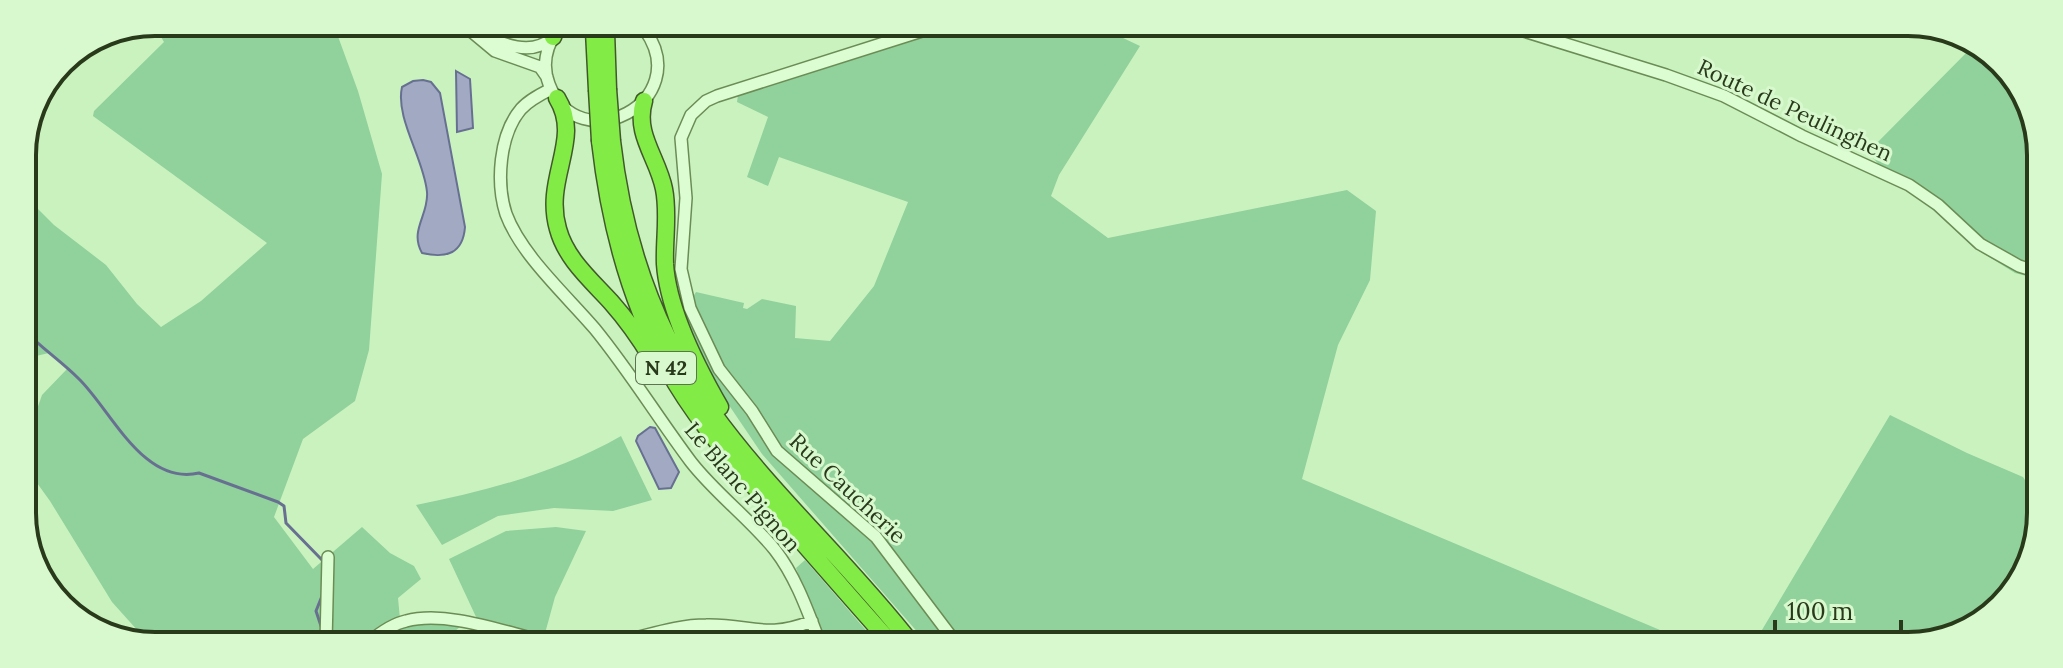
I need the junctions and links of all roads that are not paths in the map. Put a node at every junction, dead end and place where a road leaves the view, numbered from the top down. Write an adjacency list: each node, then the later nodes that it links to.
1 (477, 36): 9 (street)
2 (490, 36): 3 (street)
3 (552, 36)
4 (554, 36): 9 (street)
5 (600, 36): 12 (highway, N 42, bridge)
6 (650, 36): 10 (street)
7 (906, 36): 24 (street, Rue Caucherie)
8 (1540, 36): 11 (street, Route de Peulinghen)
9 (552, 88): 10 (street); 12 (highway); 14 (street, Le Blanc Pignon)
10 (644, 101): 12 (highway)
11 (2027, 268)
12 (817, 548): 22 (highway, N 42); 23 (highway, N 42)
13 (328, 557): 15 (street)
14 (812, 621): 20 (street); 21 (street, Le Blanc Pignon)
15 (326, 632)
16 (383, 632): 17 (street)
17 (503, 632)
18 (662, 632): 19 (street)
19 (759, 632)
20 (771, 632)
21 (816, 632)
22 (882, 632)
23 (900, 632)
24 (948, 632)

